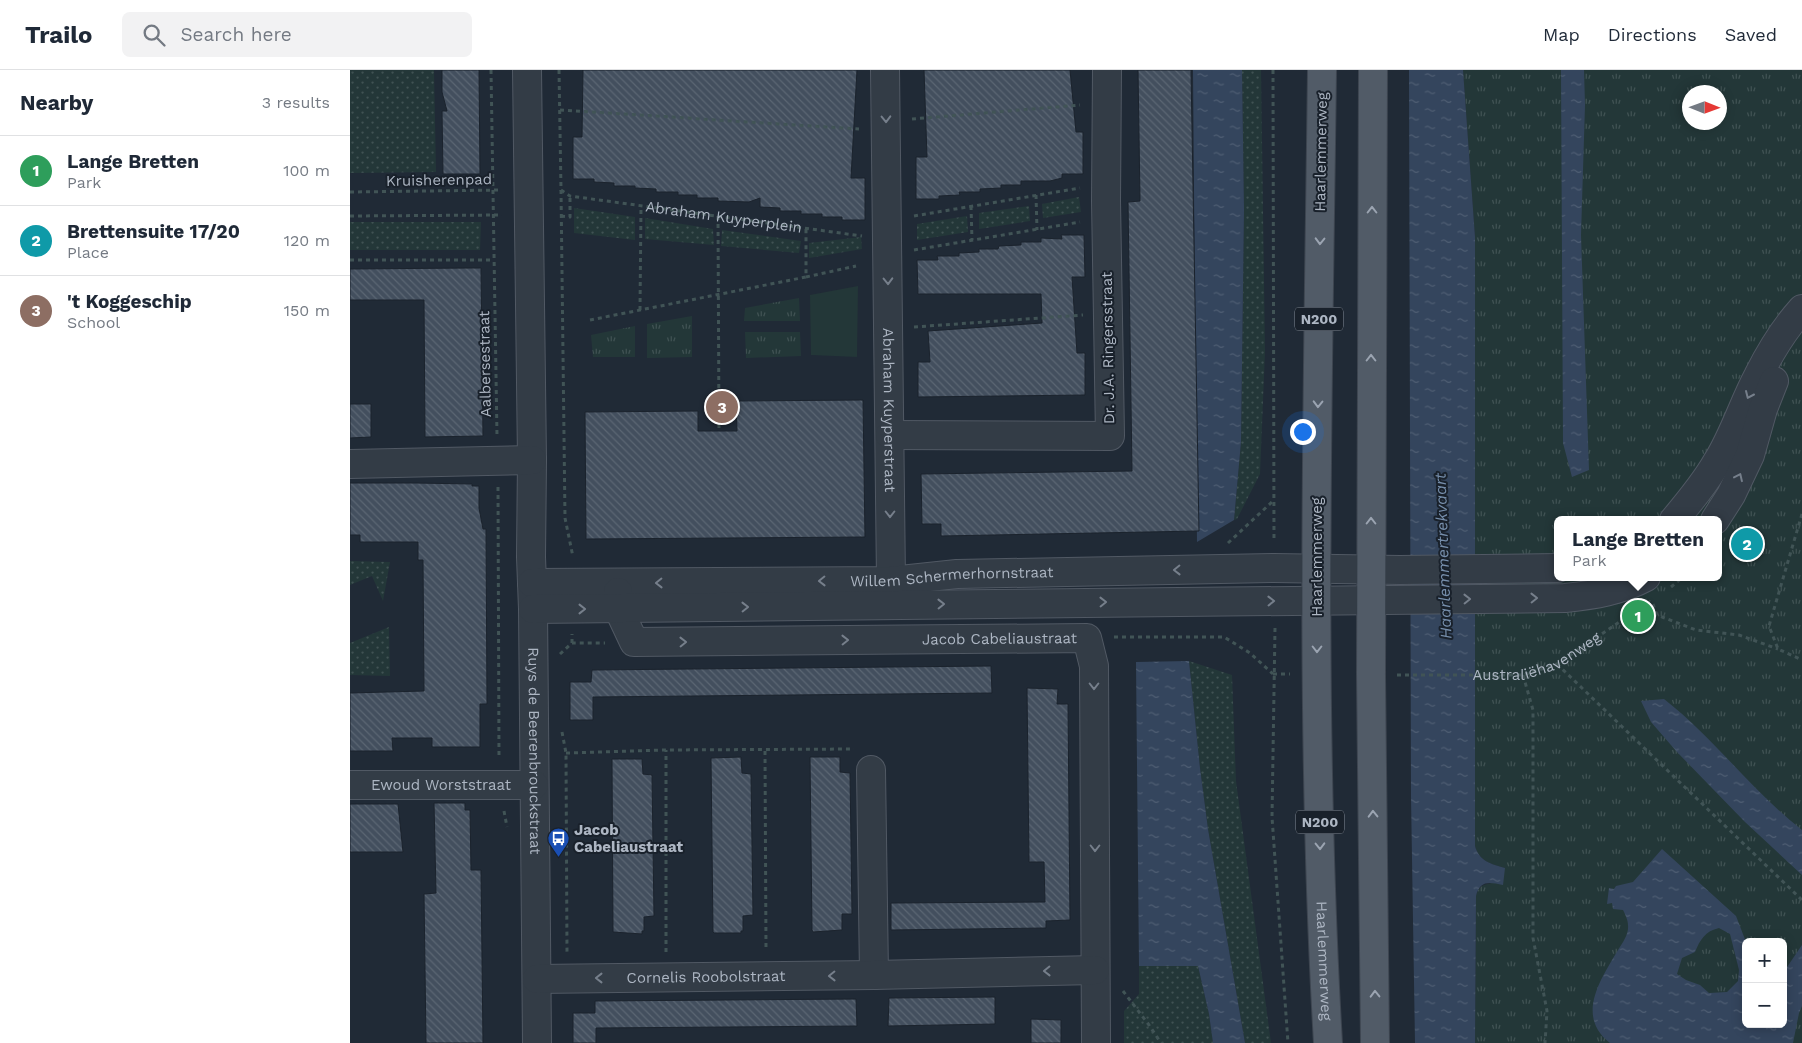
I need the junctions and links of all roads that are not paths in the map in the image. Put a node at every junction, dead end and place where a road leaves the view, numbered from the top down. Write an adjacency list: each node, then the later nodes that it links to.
1 (527, 70): 9 (street)
2 (885, 70): 8 (street, Abraham Kuyperstraat, one-way to 8)
3 (1106, 70): 8 (street, Dr. J.A. Ringersstraat)
4 (1322, 70): 14 (main road, Haarlemmerweg / N200, one-way to 14)
5 (1373, 70): 15 (main road, one-way to 5)
6 (1802, 309): 11 (street, one-way to 11)
7 (1802, 338): 12 (street, one-way to 7)
8 (890, 435): 16 (street, Abraham Kuyperstraat, one-way to 16)
9 (532, 460): 10 (street); 18 (street, Ruys de Beerenbrouckstraat)
10 (350, 464)
11 (1677, 516)
12 (1718, 516)
13 (1554, 568): 15 (street)
14 (1317, 569): 15 (street, Willem Schermerhornstraat); 16 (street, Willem Schermerhornstraat, one-way to 16); 20 (main road, Haarlemmerweg / N200)
15 (1371, 570): 21 (main road)
16 (891, 580): 19 (street, Willem Schermerhornstraat, one-way to 19)
17 (1649, 589): 21 (street, one-way to 17)
18 (533, 596): 19 (street, Willem Schermerhornstraat); 24 (street, Ruys de Beerenbrouckstraat)
19 (618, 596): 20 (street, Willem Schermerhornstraat, one-way to 20); 25 (street, Jacob Cabeliaustraat, one-way to 25)
20 (1317, 600): 21 (street); 30 (main road, Haarlemmerweg / N200, one-way to 30)
21 (1371, 600): 31 (main road, one-way to 21)
22 (871, 770): 26 (street)
23 (350, 785): 24 (street, Ewoud Worststraat)
24 (534, 785): 27 (street, Ruys de Beerenbrouckstraat)
25 (1096, 970): 26 (street, Cornelis Roobolstraat, one-way to 26); 29 (street, Jacob Cabeliaustraat)
26 (874, 975): 27 (street, Cornelis Roobolstraat, one-way to 27)
27 (537, 979): 28 (street, Ruys de Beerenbrouckstraat)
28 (537, 1043)
29 (1096, 1043)
30 (1328, 1043)
31 (1375, 1043)

